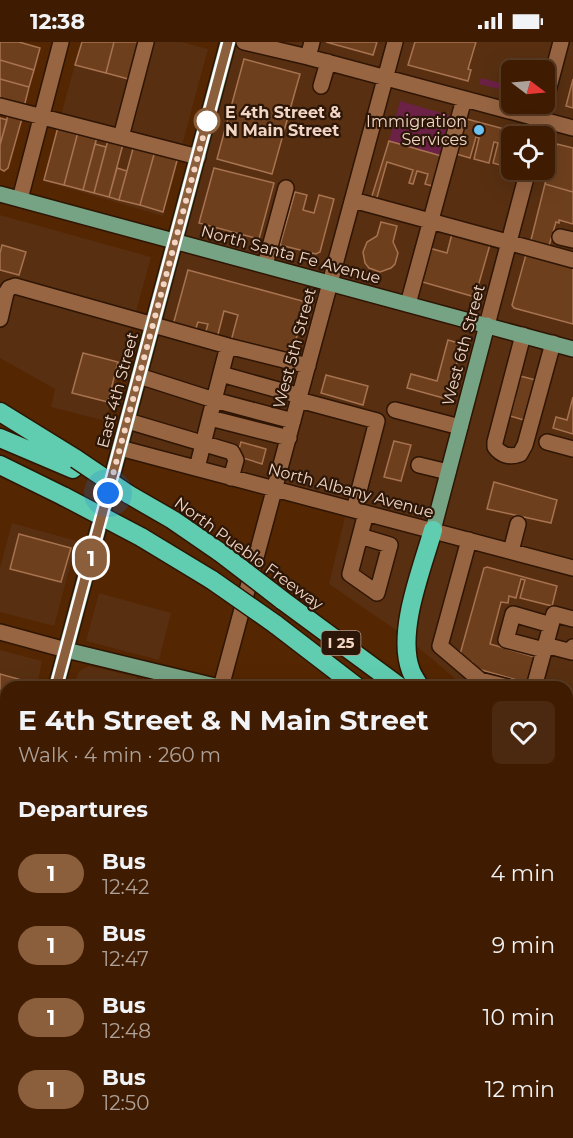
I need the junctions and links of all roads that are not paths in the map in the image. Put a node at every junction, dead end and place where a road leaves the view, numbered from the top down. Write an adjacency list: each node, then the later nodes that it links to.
1 (61, 42): 13 (street)
2 (146, 42): 17 (street)
3 (228, 42): 18 (main road, East 4th Street)
4 (244, 42): 7 (street)
5 (395, 42): 9 (street, West 5th Street)
6 (561, 42): 14 (street)
7 (310, 49): 8 (street)
8 (328, 62): 9 (street); 10 (street)
9 (385, 77): 11 (street); 23 (street, West 5th Street)
10 (321, 86)
11 (464, 99): 14 (street); 24 (street)
12 (0, 106): 13 (street)
13 (42, 117): 17 (street); 22 (street)
14 (541, 119): 15 (street); 16 (street)
15 (539, 126)
16 (573, 128)
17 (121, 137): 18 (street)
18 (198, 157): 25 (main road, East 4th Street)
19 (525, 180): 26 (street, West 6th Street)
20 (286, 188): 28 (street)
21 (0, 194): 22 (main road, North Santa Fe Avenue)
22 (20, 199): 25 (main road, North Santa Fe Avenue)
23 (353, 200): 24 (street); 29 (street, West 5th Street)
24 (431, 221): 26 (street); 30 (street)
25 (175, 241): 28 (main road, North Santa Fe Avenue); 32 (main road, East 4th Street)
26 (508, 243): 27 (street); 33 (street, West 6th Street)
27 (573, 260)
28 (265, 265): 29 (main road, North Santa Fe Avenue)
29 (331, 282): 30 (main road, North Santa Fe Avenue); 38 (street, West 5th Street)
30 (408, 304): 33 (main road, North Santa Fe Avenue)
31 (0, 320): 32 (street)
32 (153, 324): 36 (street); 40 (main road, East 4th Street)
33 (487, 325): 34 (main road, North Santa Fe Avenue); 48 (main road, West 6th Street)
34 (523, 335): 35 (main road, North Santa Fe Avenue); 35 (street)
35 (553, 344): 37 (main road, North Santa Fe Avenue)
36 (228, 346): 38 (street); 39 (street)
37 (573, 349)
38 (308, 366): 41 (street, West 5th Street)
39 (221, 374): 41 (street); 42 (street)
40 (139, 376): 42 (street); 46 (main road, East 4th Street)
41 (299, 398): 47 (street, West 5th Street); 66 (street)
42 (214, 400): 45 (street); 47 (street)
43 (395, 410): 48 (street)
44 (0, 412): 57 (highway)
45 (210, 418): 51 (street); 52 (street)
46 (128, 421): 49 (street); 54 (main road, East 4th Street)
47 (293, 421): 51 (street, West 5th Street)
48 (460, 427): 61 (main road, West 6th Street)
49 (173, 434): 52 (street); 56 (street)
50 (0, 438): 57 (highway)
51 (288, 438): 64 (street, West 5th Street)
52 (204, 442): 60 (street); 63 (street)
53 (547, 442): 55 (street)
54 (120, 448): 56 (street, North Albany Avenue); 78 (main road, East 4th Street)
55 (573, 449)
56 (167, 460): 60 (street, North Albany Avenue)
57 (75, 464): 83 (highway, North Pueblo Freeway / I 25, bridge)
58 (0, 465): 65 (highway, I 25)
59 (419, 465): 61 (street)
60 (197, 468): 63 (street, North Albany Avenue)
61 (448, 472): 68 (main road, West 6th Street)
62 (0, 477): 65 (highway)
63 (231, 478): 64 (street, North Albany Avenue)
64 (275, 489): 66 (street, North Albany Avenue); 81 (street, West 5th Street)
65 (66, 497): 82 (highway, I 25, bridge)
66 (360, 511): 68 (street, North Albany Avenue); 69 (street)
67 (518, 524): 71 (street)
68 (433, 530): 70 (street, North Albany Avenue); 84 (highway)
69 (360, 536)
70 (468, 540): 71 (street, North Albany Avenue); 85 (street)
71 (510, 551): 72 (street, North Albany Avenue)
72 (573, 568)
73 (573, 619): 74 (street)
74 (551, 625): 76 (street); 76 (street)
75 (0, 632): 78 (street)
76 (544, 647): 77 (street); 86 (street)
77 (573, 647)
78 (66, 650): 79 (main road, East 4th Street); 80 (main road)
79 (58, 681)
80 (195, 681)
81 (222, 681)
82 (349, 681)
83 (392, 681)
84 (417, 681)
85 (484, 681)
86 (536, 681)

